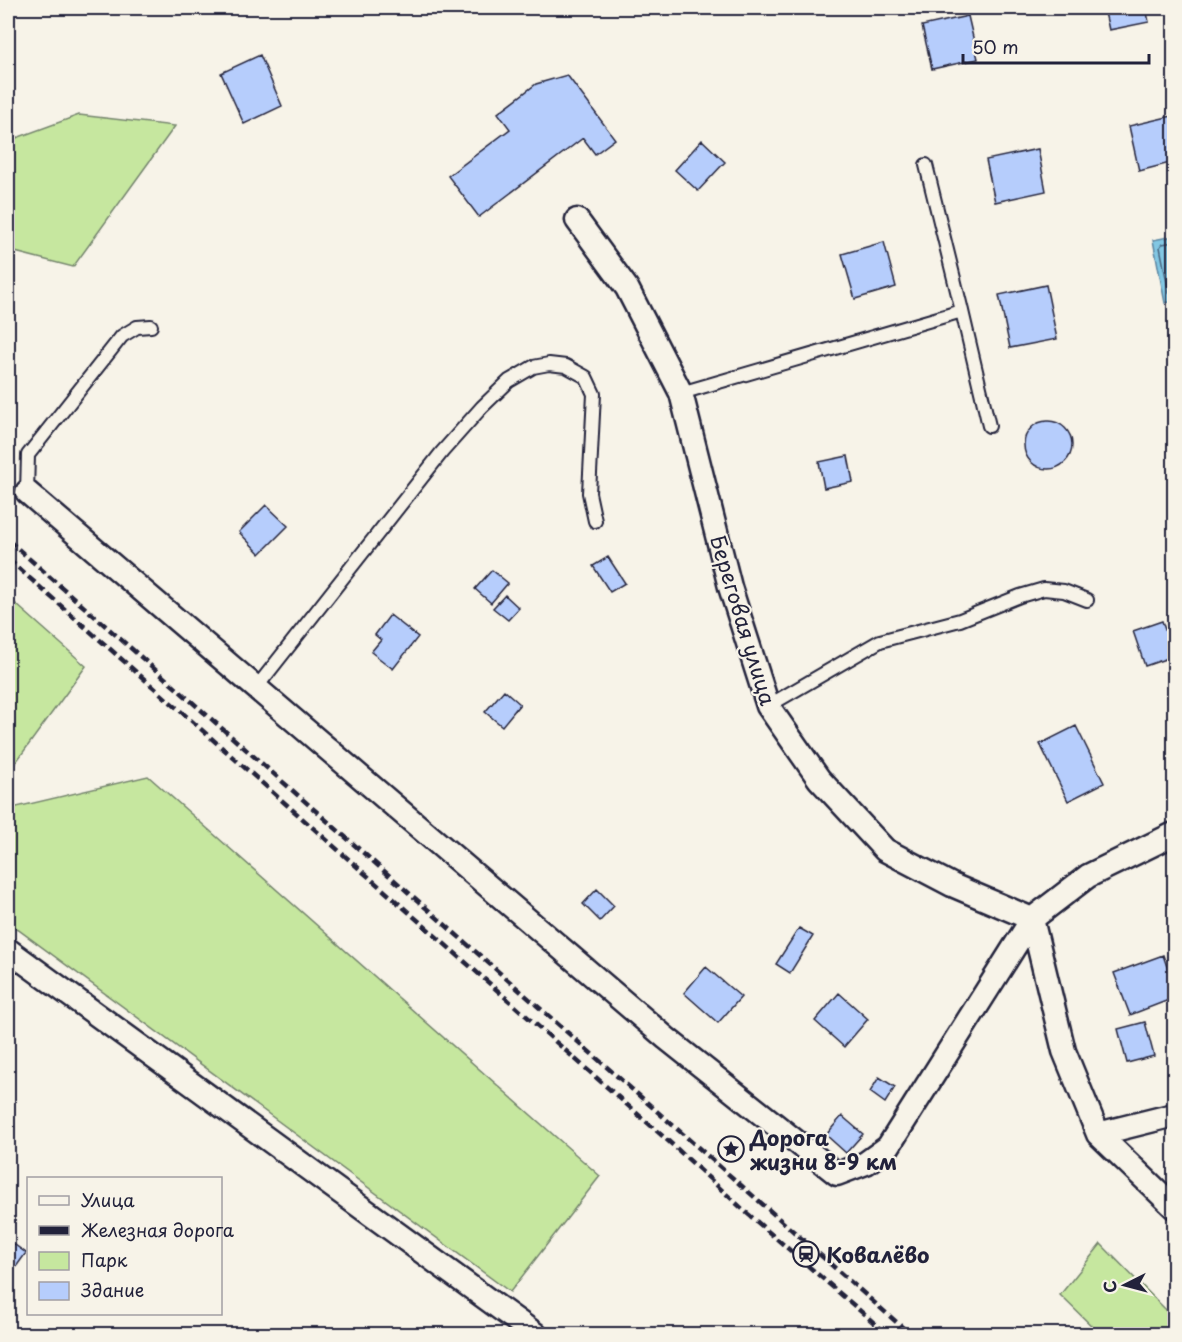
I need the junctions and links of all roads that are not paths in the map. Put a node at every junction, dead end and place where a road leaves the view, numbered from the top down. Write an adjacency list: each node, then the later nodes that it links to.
1 (927, 165): 3 (lane)
2 (577, 220): 5 (street, Береговая улица)
3 (962, 311): 5 (lane); 6 (lane)
4 (151, 326): 7 (lane)
5 (681, 393): 11 (street, Береговая улица)
6 (989, 426)
7 (27, 492): 10 (street)
8 (595, 521): 10 (lane)
9 (1087, 600): 11 (lane)
10 (256, 687): 13 (street)
11 (768, 706): 13 (street, Береговая улица)
12 (1174, 834): 13 (street)
13 (1032, 919): 16 (street)
14 (8, 950): 18 (street)
15 (1174, 1115): 16 (street)
16 (1098, 1134): 17 (street)
17 (1174, 1208)
18 (535, 1335)

